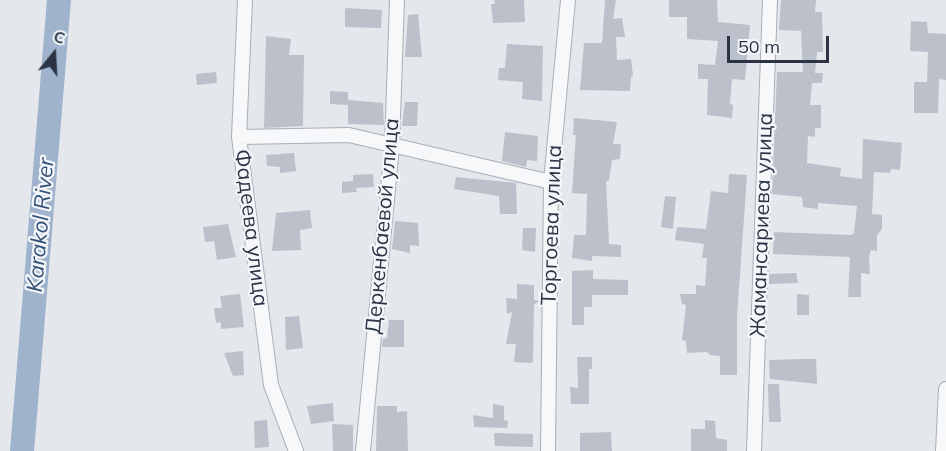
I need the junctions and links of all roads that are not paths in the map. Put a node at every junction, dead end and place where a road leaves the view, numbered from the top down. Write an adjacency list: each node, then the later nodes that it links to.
1 (245, 0): 5 (street, Фадеева улица)
2 (397, 0): 6 (street, Деркенбаевой улица)
3 (568, 0): 7 (street, Торгоева улица)
4 (771, 0): 12 (street, Жамансариева улица)
5 (239, 137): 6 (street); 9 (street, Фадеева улица)
6 (392, 147): 7 (street); 10 (street, Деркенбаевой улица)
7 (551, 182): 11 (street, Торгоева улица)
8 (946, 389): 13 (street)
9 (296, 451)
10 (363, 451)
11 (548, 451)
12 (754, 451)
13 (943, 451)

